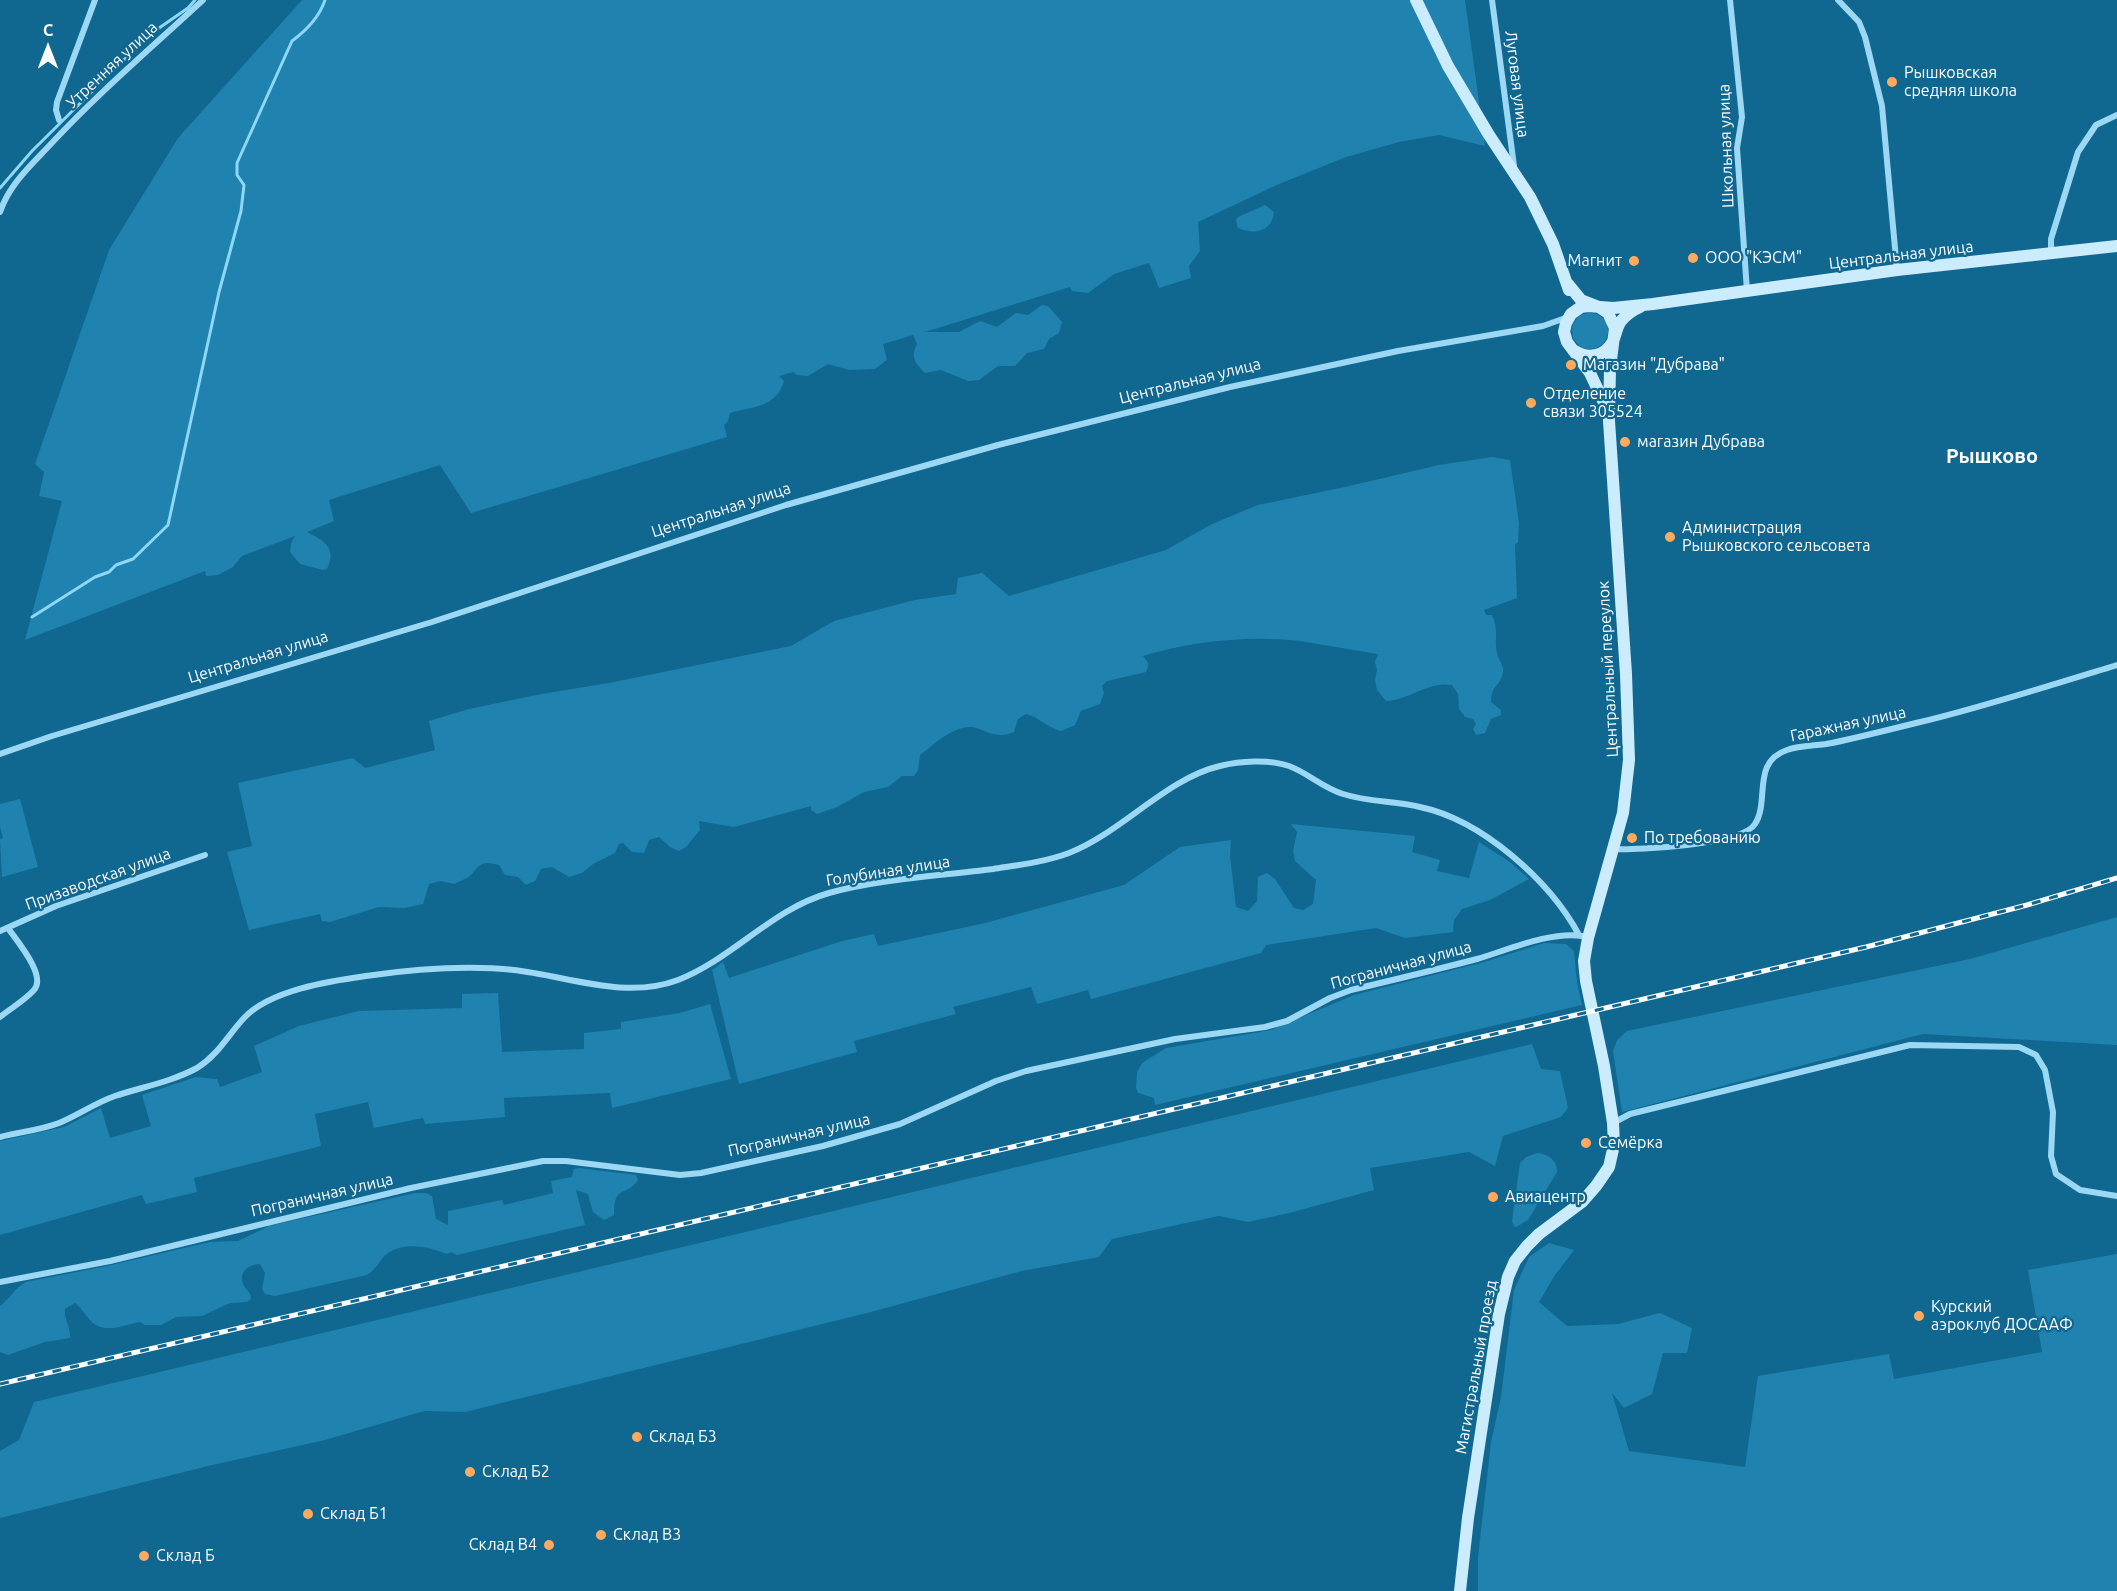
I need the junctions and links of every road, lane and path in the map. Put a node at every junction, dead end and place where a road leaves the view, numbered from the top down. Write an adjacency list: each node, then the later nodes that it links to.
1 (95, 0): 8 (street)
2 (203, 0): 8 (street, Утренняя улица)
3 (1416, 0): 9 (main road)
4 (1492, 0): 9 (street, Луговая улица)
5 (1730, 0): 15 (street, Школьная улица)
6 (1838, 0): 13 (street)
7 (2117, 116): 12 (street)
8 (63, 123): 10 (street, Утренняя улица)
9 (1514, 172): 14 (main road)
10 (0, 212)
11 (2117, 246): 12 (main road, Центральная улица)
12 (2051, 254): 13 (main road, Центральная улица)
13 (1897, 270): 15 (main road, Центральная улица)
14 (1568, 284): 17 (main road); 18 (main road)
15 (1747, 291): 16 (main road, Центральная улица)
16 (1653, 304): 17 (main road); 21 (main road)
17 (1599, 307): 18 (main road); 21 (main road)
18 (1571, 314): 19 (street, Центральная улица); 20 (main road)
19 (1543, 326): 20 (street); 25 (street, Центральная улица)
20 (1565, 337): 22 (main road)
21 (1614, 339): 22 (main road); 23 (main road)
22 (1574, 350): 23 (main road)
23 (1609, 421): 26 (main road, Центральный переулок)
24 (2117, 665): 26 (street, Гаражная улица)
25 (0, 754)
26 (1614, 849): 30 (main road, Центральный переулок)
27 (205, 855): 28 (street, Призаводская улица)
28 (8, 928): 29 (street, Призаводская улица); 31 (street)
29 (0, 931)
30 (1583, 937): 32 (main road, Магистральный проезд); 33 (street, Голубиная улица); 35 (street, Пограничная улица)
31 (0, 1017)
32 (1613, 1123): 34 (street); 36 (main road, Магистральный проезд)
33 (0, 1137)
34 (2117, 1196)
35 (0, 1282)
36 (1460, 1591)

